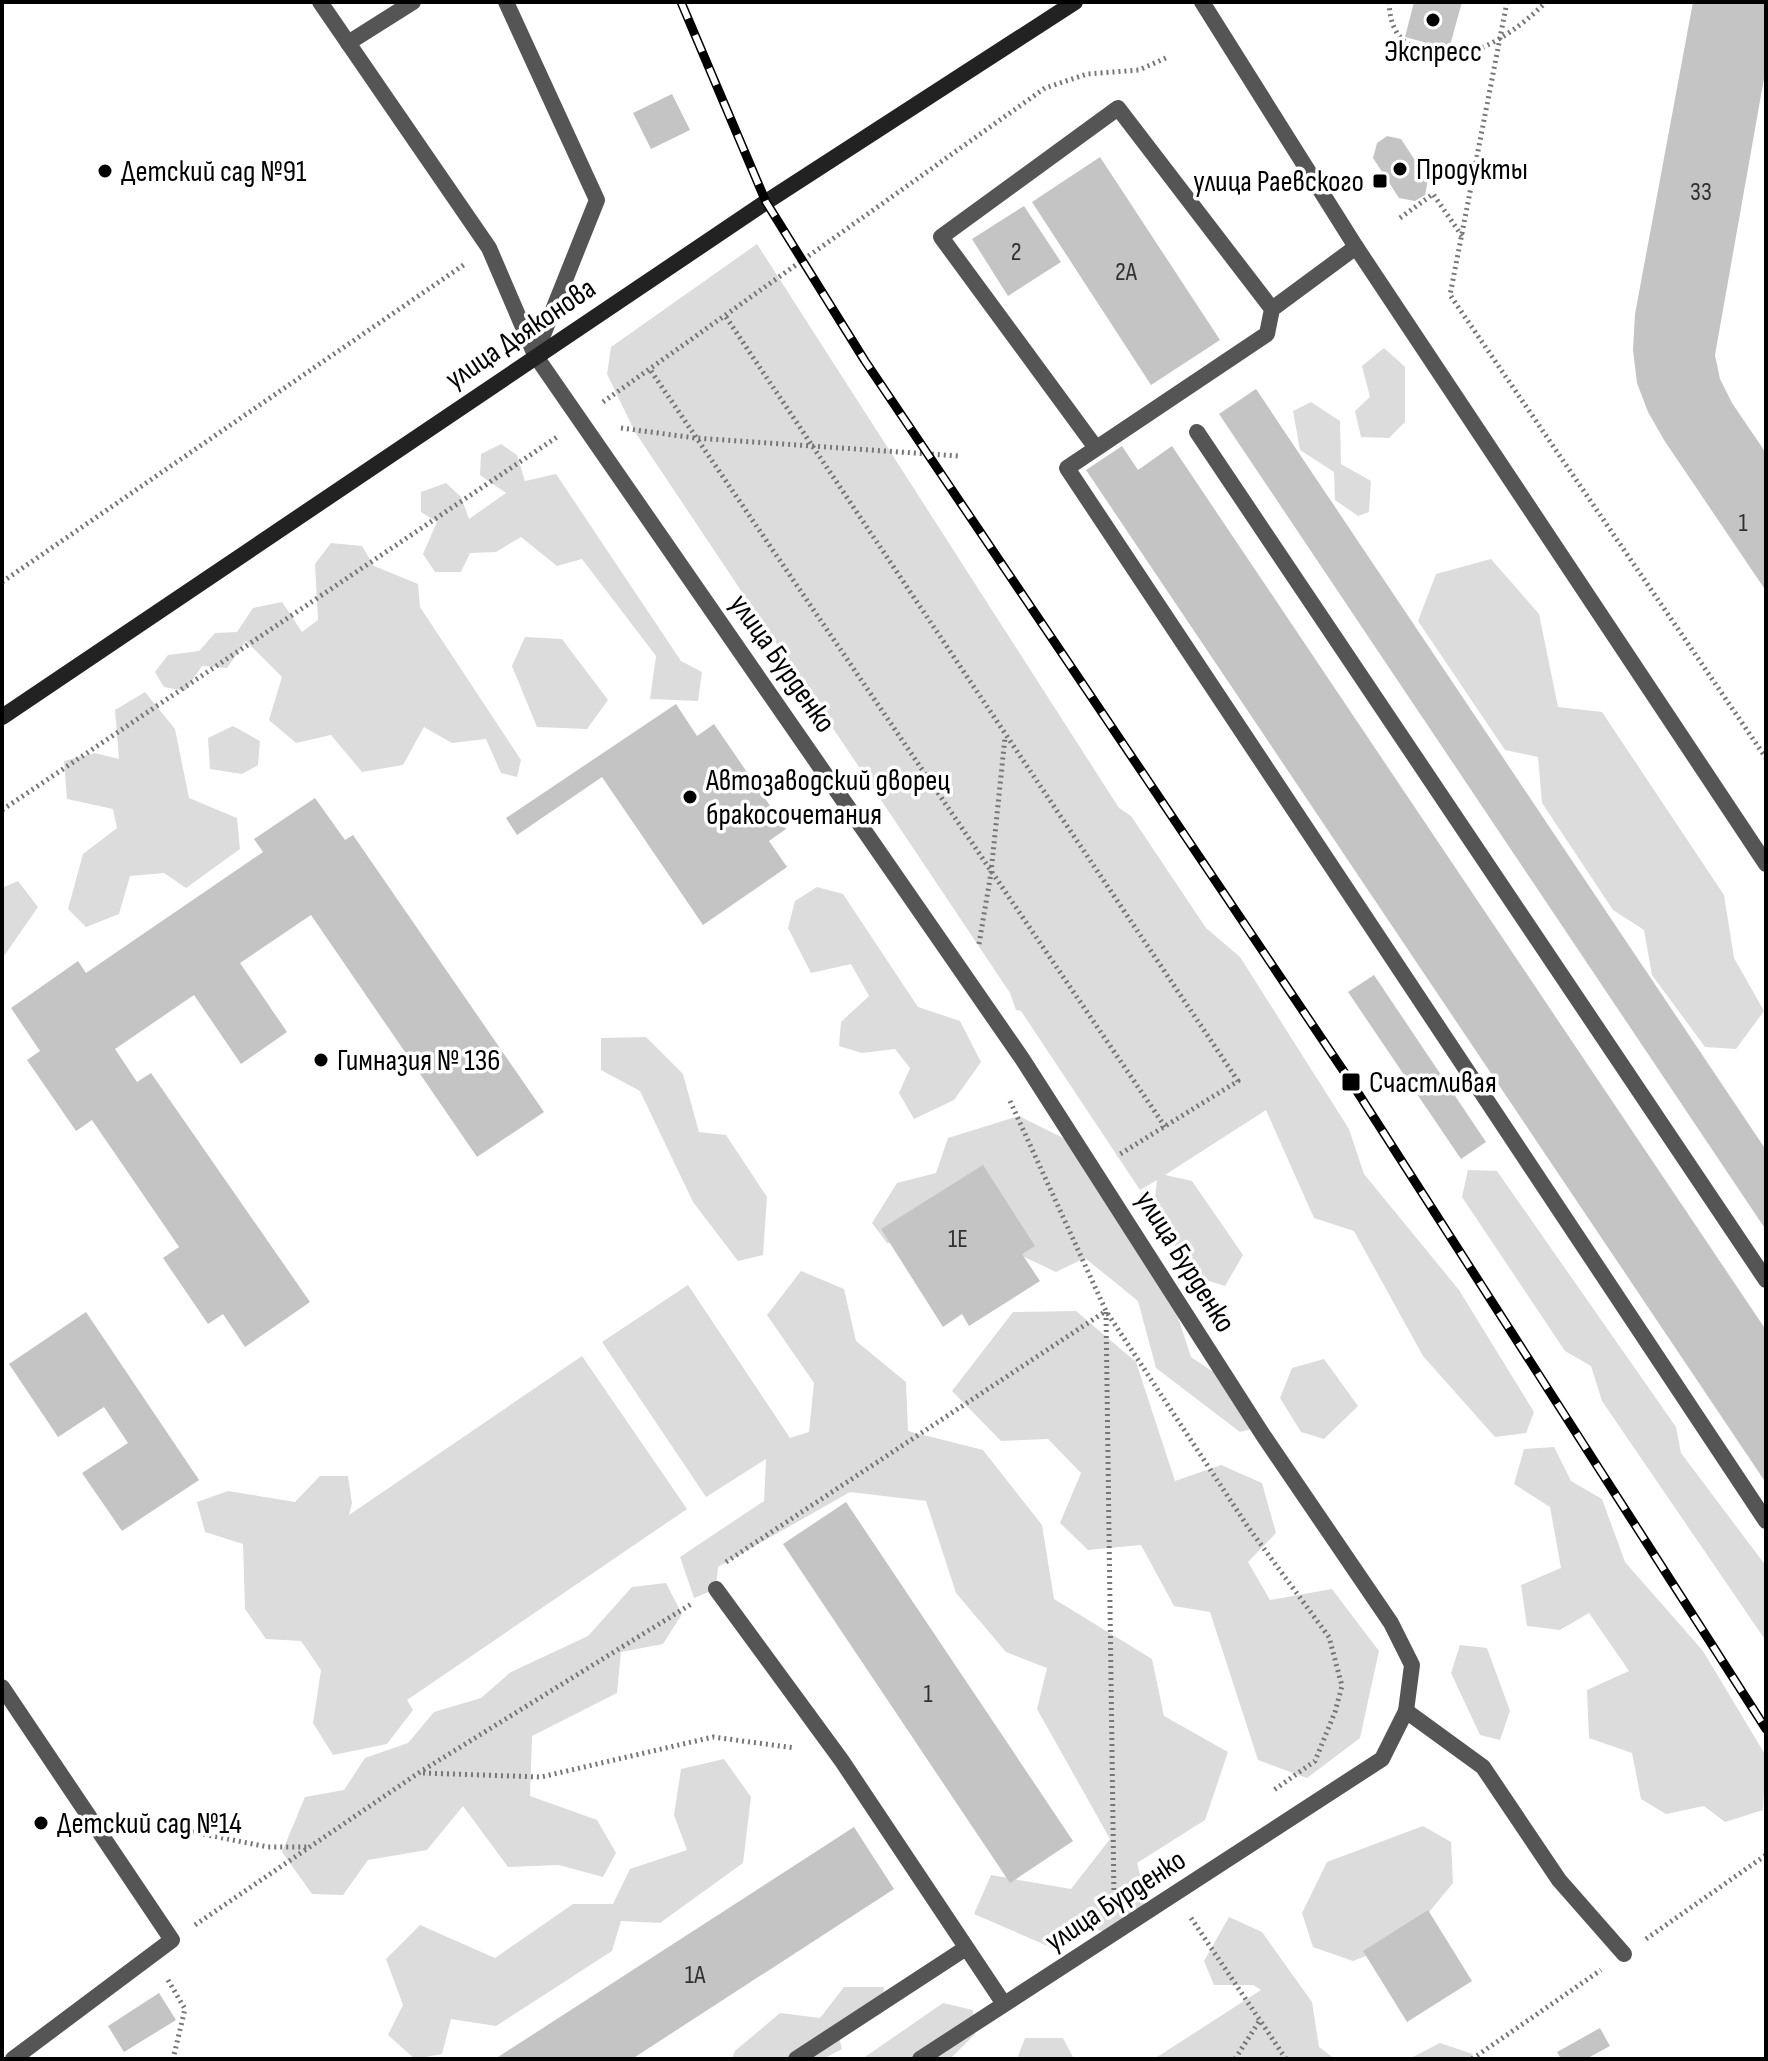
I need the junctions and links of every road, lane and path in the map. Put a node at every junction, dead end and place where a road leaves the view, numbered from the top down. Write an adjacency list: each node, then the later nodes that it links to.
1 (320, 2): 10 (street, улица Бурденко)
2 (413, 2): 10 (street)
3 (506, 2): 18 (street)
4 (1075, 2): 18 (main road, улица Дьяконова)
5 (1202, 2): 14 (street)
6 (1389, 2): 9 (path)
7 (1507, 2): 9 (path)
8 (1546, 2): 9 (path)
9 (1499, 40): 13 (path)
10 (348, 43): 15 (street, улица Бурденко)
11 (1168, 57): 17 (path)
12 (1400, 218): 13 (path)
13 (1462, 237): 30 (path)
14 (1356, 247): 16 (street); 32 (street)
15 (489, 248): 18 (street, улица Бурденко); 27 (path)
16 (1272, 309): 24 (street); 24 (street)
17 (726, 317): 19 (path); 23 (path)
18 (535, 355): 20 (street, улица Бурденко); 28 (main road, улица Дьяконова)
19 (651, 371): 20 (path); 22 (path)
20 (577, 417): 22 (path); 34 (street, улица Бурденко)
21 (1197, 432): 38 (street)
22 (695, 438): 23 (path); 33 (path)
23 (809, 445): 26 (path); 29 (path)
24 (1096, 448): 40 (street)
25 (567, 449): 31 (path)
26 (958, 456)
27 (2, 582)
28 (2, 717)
29 (1005, 737): 33 (path); 36 (path)
30 (1766, 758)
31 (2, 810)
32 (1766, 864)
33 (991, 873): 34 (path); 36 (path)
34 (972, 985): 37 (street, улица Бурденко)
35 (1006, 1091): 39 (path)
36 (1166, 1128): 37 (path)
37 (1095, 1169): 43 (street, улица Бурденко)
38 (1766, 1280)
39 (1106, 1311): 41 (path); 46 (path); 49 (path)
40 (1766, 1521)
41 (716, 1589): 44 (street); 45 (path)
42 (2, 1687): 47 (street)
43 (1406, 1711): 50 (street, улица Бурденко); 53 (street)
44 (842, 1761): 45 (path); 52 (street)
45 (420, 1772): 48 (path)
46 (1264, 1796)
47 (86, 1811): 48 (path); 51 (street)
48 (313, 1847): 51 (path)
49 (1126, 1892)
50 (1175, 1894): 55 (street, улица Бурденко); 56 (path)
51 (172, 1940): 54 (street)
52 (966, 1948): 55 (street); 59 (street)
53 (1624, 1954)
54 (153, 1955): 57 (street); 58 (path)
55 (1004, 2004): 60 (street, улица Бурденко)
56 (1260, 2020): 61 (path); 62 (path)
57 (13, 2059)
58 (173, 2059)
59 (796, 2059)
60 (920, 2059)
61 (1235, 2059)
62 (1286, 2059)

